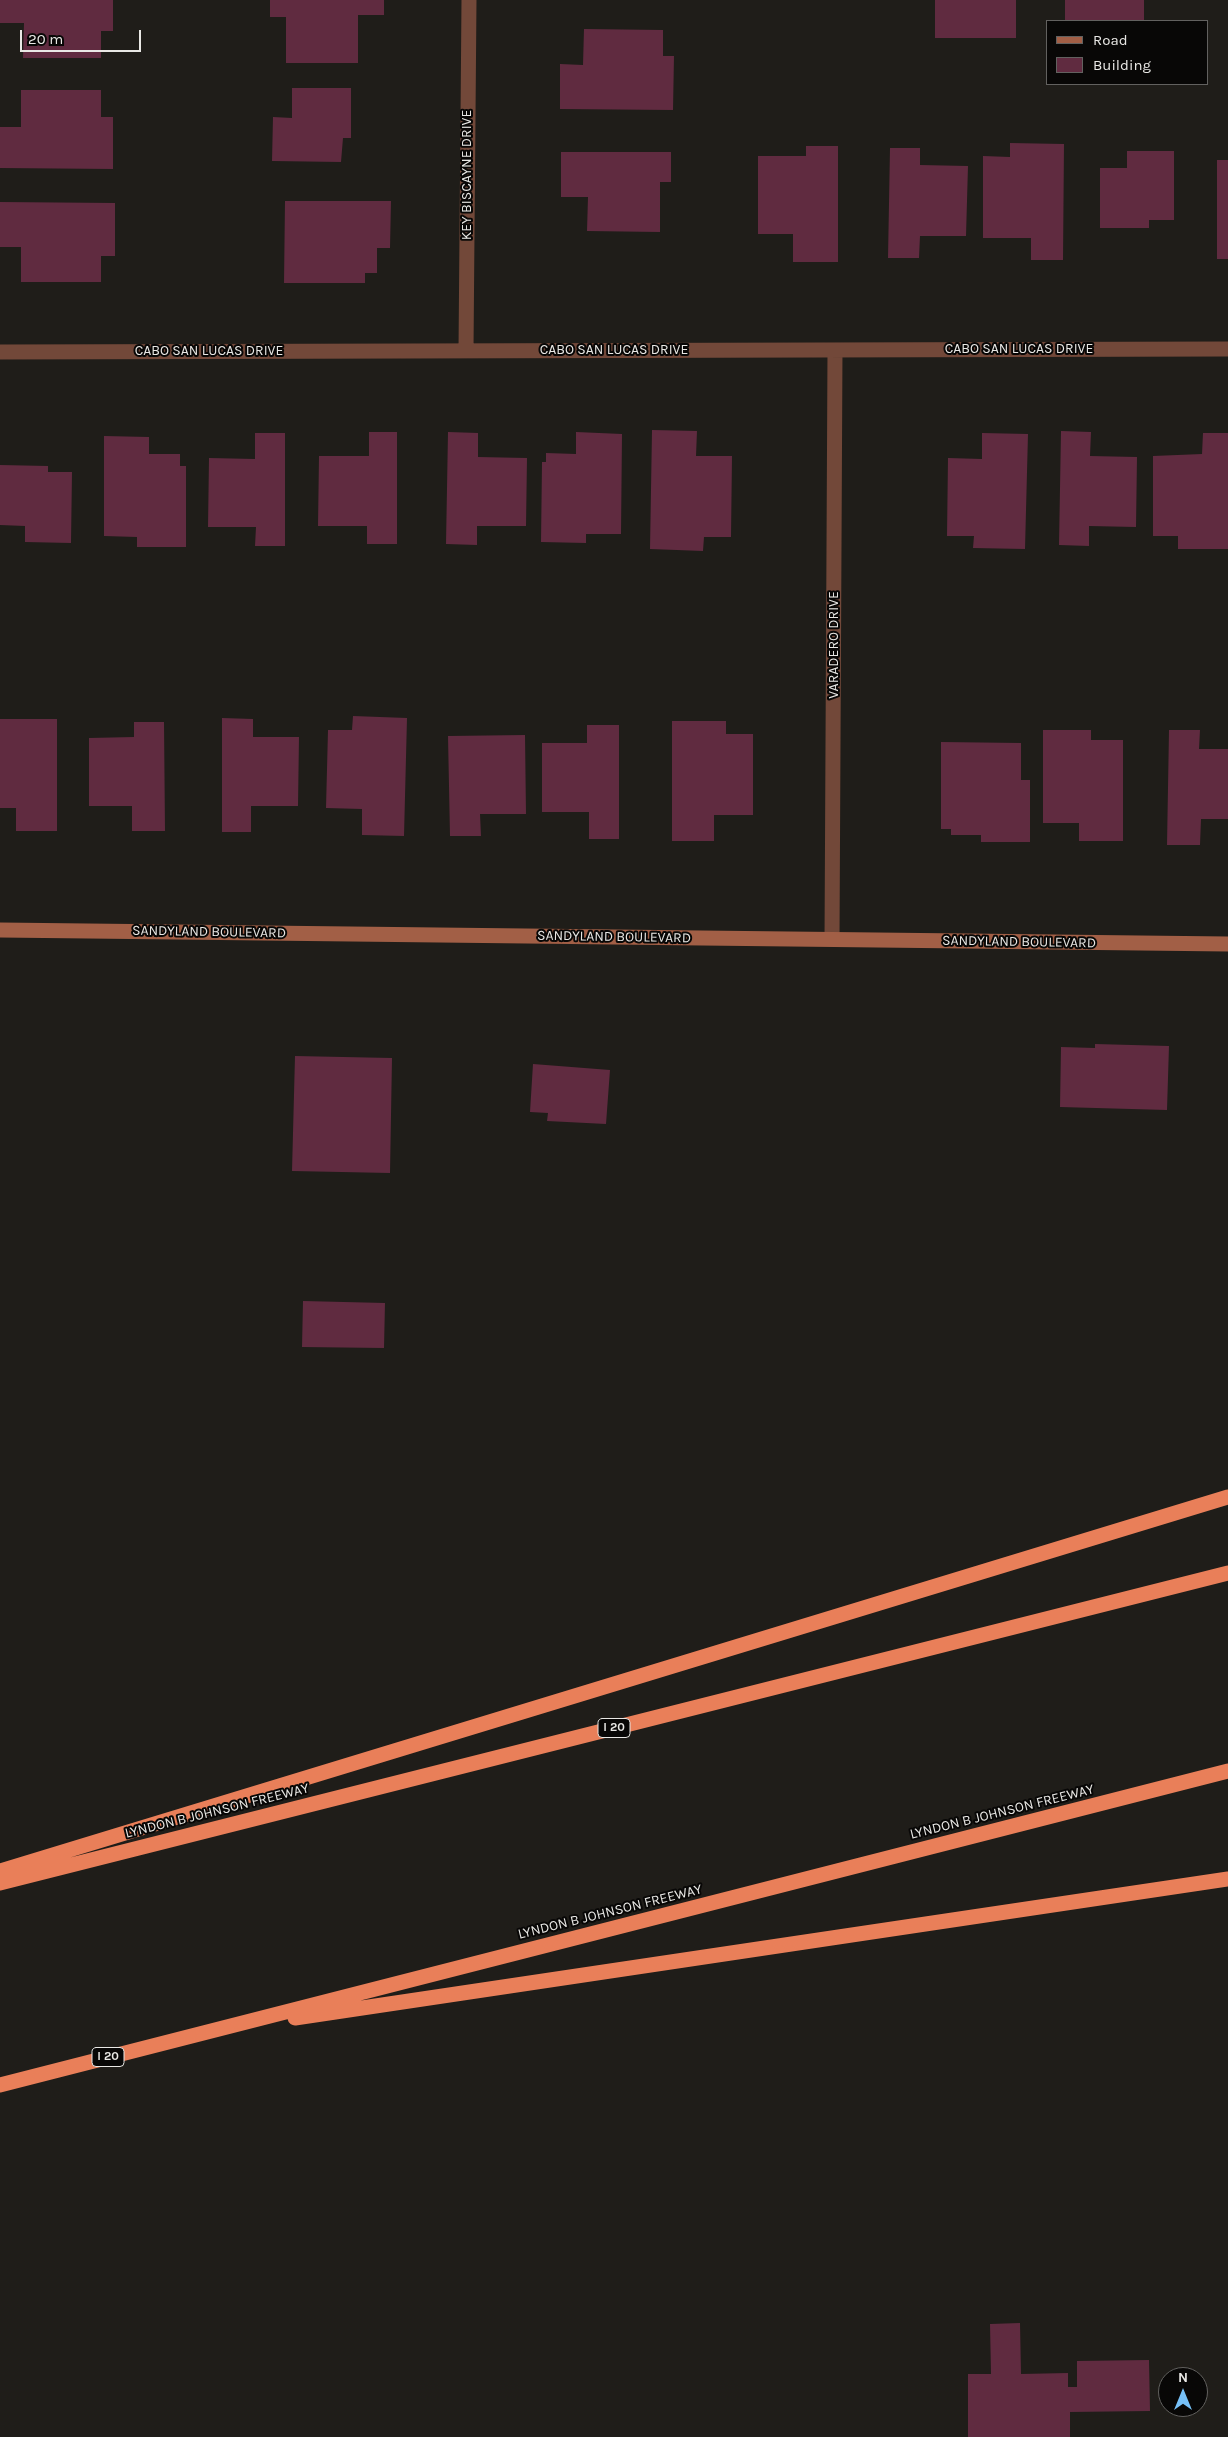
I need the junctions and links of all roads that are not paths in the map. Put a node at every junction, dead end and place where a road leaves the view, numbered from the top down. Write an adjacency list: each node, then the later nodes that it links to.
1 (469, 0): 3 (street, KEY BISCAYNE DRIVE)
2 (1228, 349): 4 (street, CABO SAN LUCAS DRIVE)
3 (466, 350): 4 (street, CABO SAN LUCAS DRIVE); 5 (street, CABO SAN LUCAS DRIVE)
4 (835, 350): 7 (street, VARADERO DRIVE)
5 (0, 352)
6 (0, 930): 7 (street, SANDYLAND BOULEVARD)
7 (832, 939): 8 (street, SANDYLAND BOULEVARD)
8 (1228, 944)
9 (1228, 1497): 12 (highway)
10 (1228, 1573): 14 (highway, LYNDON B JOHNSON FREEWAY / I 20)
11 (1228, 1770): 15 (highway, LYNDON B JOHNSON FREEWAY / I 20)
12 (0, 1871)
13 (1228, 1879): 15 (highway)
14 (0, 1883)
15 (215, 2030): 16 (highway, LYNDON B JOHNSON FREEWAY / I 20)
16 (0, 2085)

